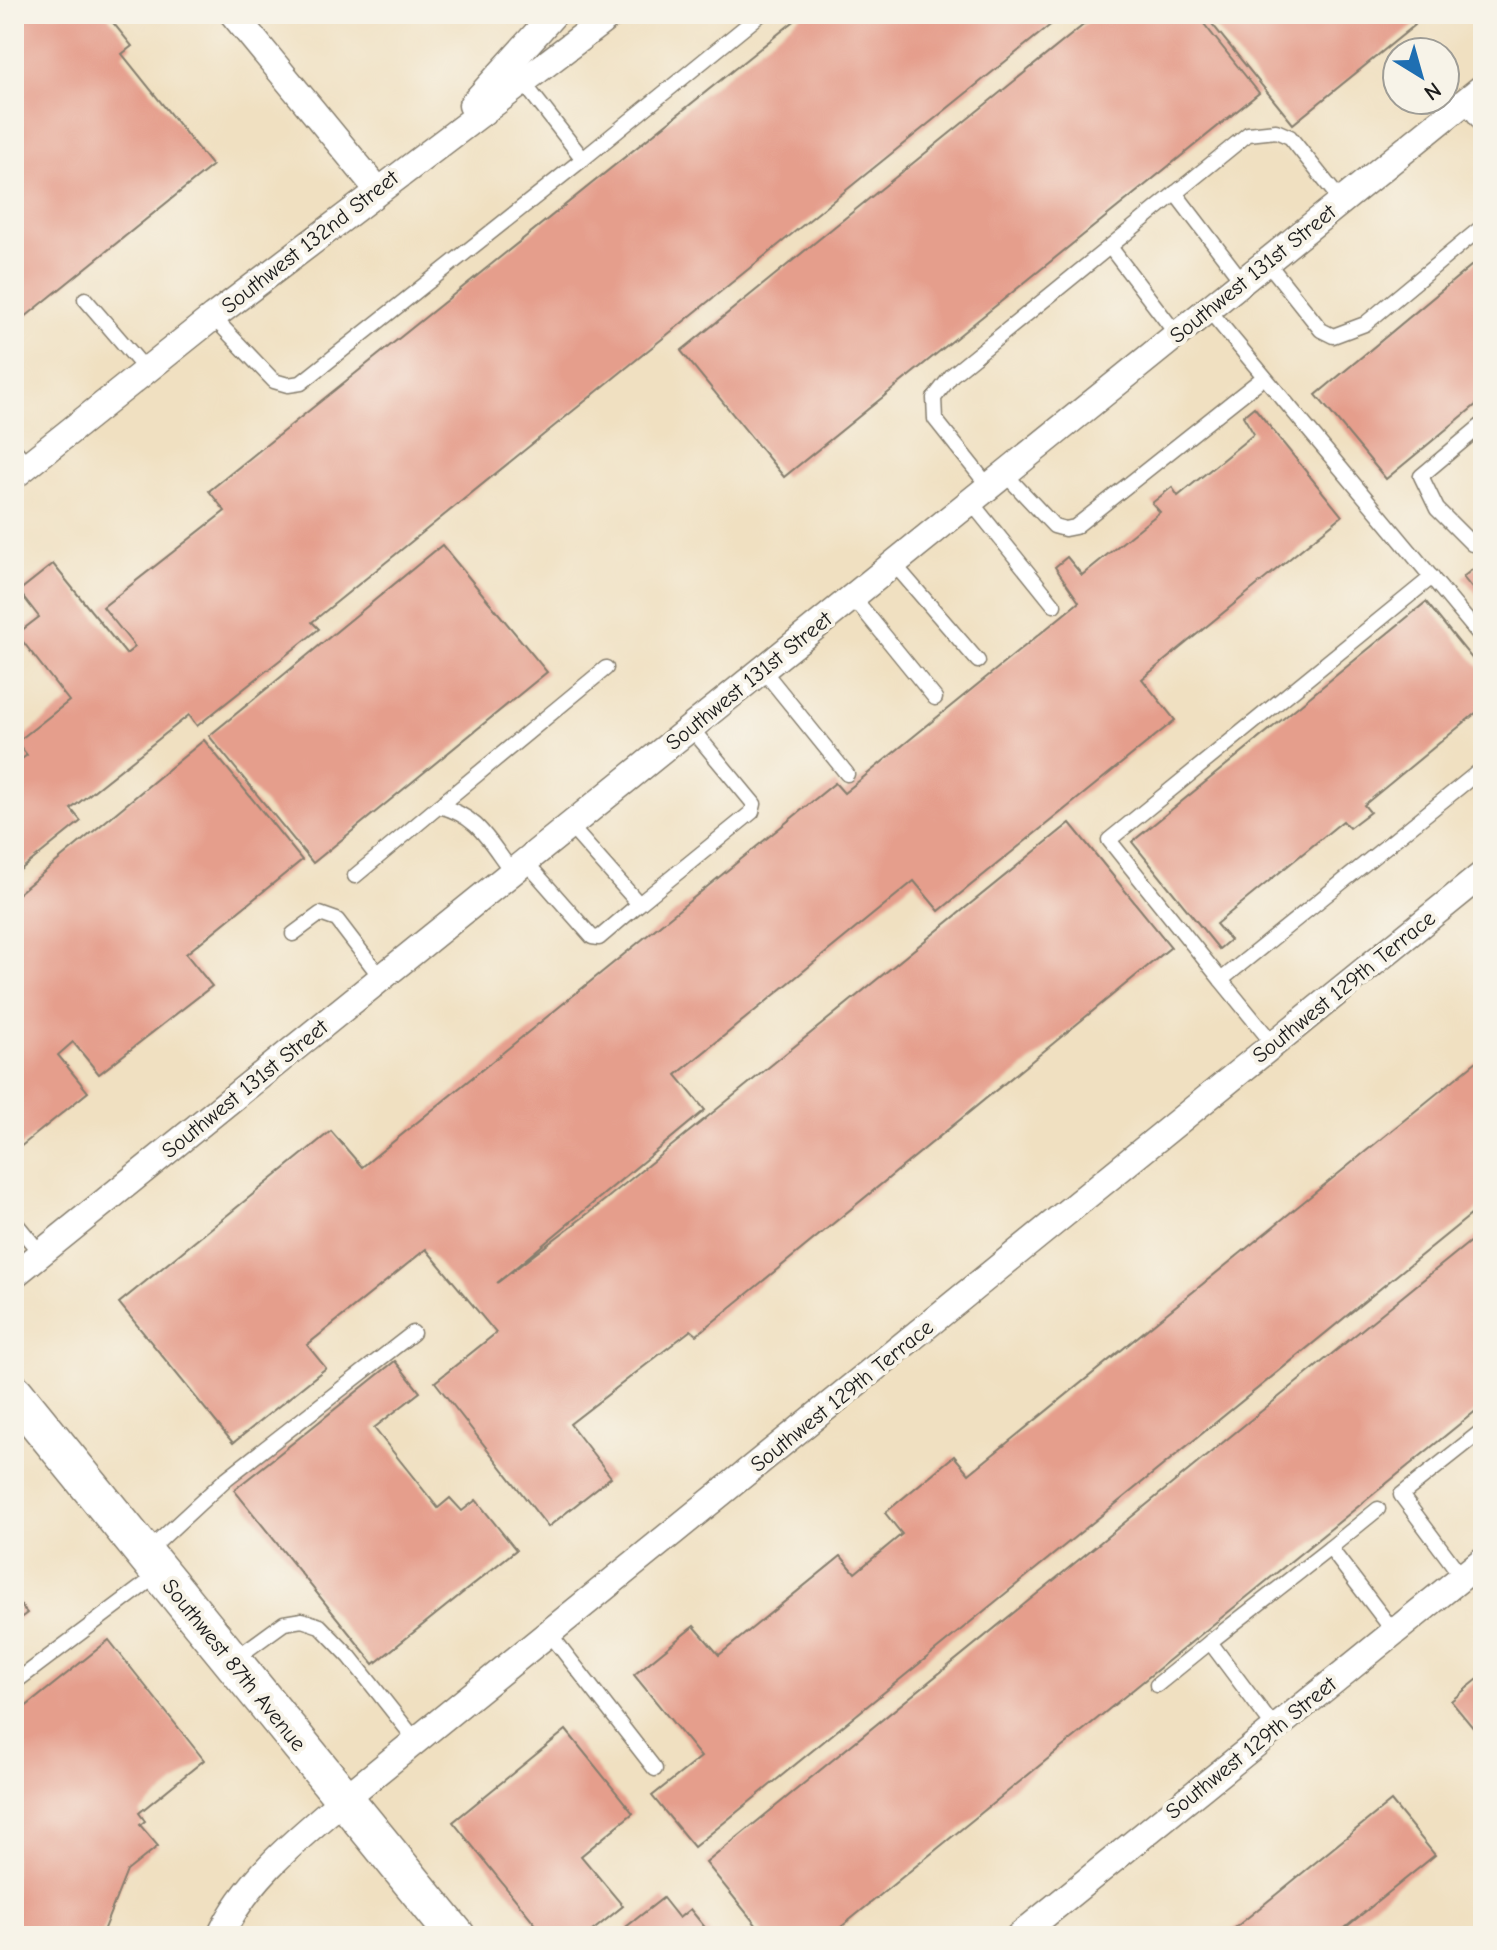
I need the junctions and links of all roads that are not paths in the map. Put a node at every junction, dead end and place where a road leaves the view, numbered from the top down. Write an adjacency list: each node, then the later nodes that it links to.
1 (233, 14): 10 (street)
2 (554, 14): 8 (street)
3 (612, 14): 5 (street, Southwest 132nd Street)
4 (761, 14): 9 (lane)
5 (523, 82): 8 (street, Southwest 132nd Street); 9 (lane)
6 (1474, 95): 7 (lane); 12 (street, Southwest 131st Street)
7 (1483, 127)
8 (431, 149): 10 (street, Southwest 132nd Street)
9 (583, 159): 19 (lane)
10 (378, 190): 19 (street, Southwest 132nd Street)
11 (1175, 193): 12 (lane); 14 (lane); 16 (lane)
12 (1342, 202): 15 (street, Southwest 131st Street)
13 (1483, 226): 15 (lane)
14 (1110, 247): 20 (lane); 25 (lane)
15 (1267, 262): 16 (street, Southwest 131st Street)
16 (1243, 282): 18 (street, Southwest 131st Street)
17 (85, 299): 21 (lane)
18 (1208, 309): 20 (street, Southwest 131st Street); 22 (lane)
19 (213, 317): 21 (street, Southwest 132nd Street)
20 (1177, 335): 25 (street, Southwest 131st Street)
21 (146, 370): 24 (street, Southwest 132nd Street)
22 (1264, 377): 25 (lane); 28 (lane)
23 (1483, 424): 26 (lane)
24 (19, 464)
25 (988, 488): 27 (street, Southwest 131st Street); 30 (lane)
26 (1483, 535)
27 (894, 564): 29 (street, Southwest 131st Street); 32 (lane)
28 (1432, 577): 31 (lane); 47 (lane)
29 (853, 597): 34 (street, Southwest 131st Street); 35 (lane)
30 (1054, 605)
31 (1483, 639)
32 (978, 661)
33 (606, 668): 39 (lane)
34 (763, 670): 36 (street, Southwest 131st Street); 38 (lane)
35 (935, 698)
36 (691, 728): 40 (street, Southwest 131st Street); 44 (lane)
37 (1483, 768): 47 (lane)
38 (847, 774)
39 (439, 806): 41 (lane); 43 (lane)
40 (570, 826): 41 (street, Southwest 131st Street); 44 (lane)
41 (519, 868): 44 (lane); 46 (street, Southwest 131st Street)
42 (1483, 874): 48 (street, Southwest 129th Terrace)
43 (355, 876)
44 (639, 904)
45 (293, 934): 46 (lane)
46 (382, 979): 50 (street, Southwest 131st Street)
47 (1221, 980): 48 (lane)
48 (1274, 1045): 61 (street, Southwest 129th Terrace)
49 (14, 1221): 50 (lane)
50 (41, 1254): 51 (street, Southwest 131st Street)
51 (14, 1275)
52 (413, 1333): 58 (lane)
53 (14, 1393): 58 (main road, Southwest 87th Avenue)
54 (1483, 1430): 59 (lane)
55 (1378, 1509): 56 (lane)
56 (1330, 1548): 60 (lane); 62 (lane)
57 (1483, 1560): 59 (street, Southwest 129th Street)
58 (152, 1564): 63 (main road, Southwest 87th Avenue); 64 (lane)
59 (1462, 1577): 60 (street, Southwest 129th Street)
60 (1394, 1632): 66 (street, Southwest 129th Street)
61 (550, 1634): 67 (street, Southwest 129th Terrace); 68 (lane)
62 (1210, 1642): 65 (lane); 66 (lane)
63 (231, 1662): 67 (lane); 69 (main road, Southwest 87th Avenue)
64 (14, 1683)
65 (1157, 1685)
66 (1275, 1729): 72 (street, Southwest 129th Street)
67 (417, 1742): 69 (street, Southwest 129th Terrace)
68 (655, 1769)
69 (343, 1800): 70 (street, Southwest 129th Terrace); 71 (main road, Southwest 87th Avenue)
70 (220, 1936)
71 (456, 1936)
72 (1019, 1936)

